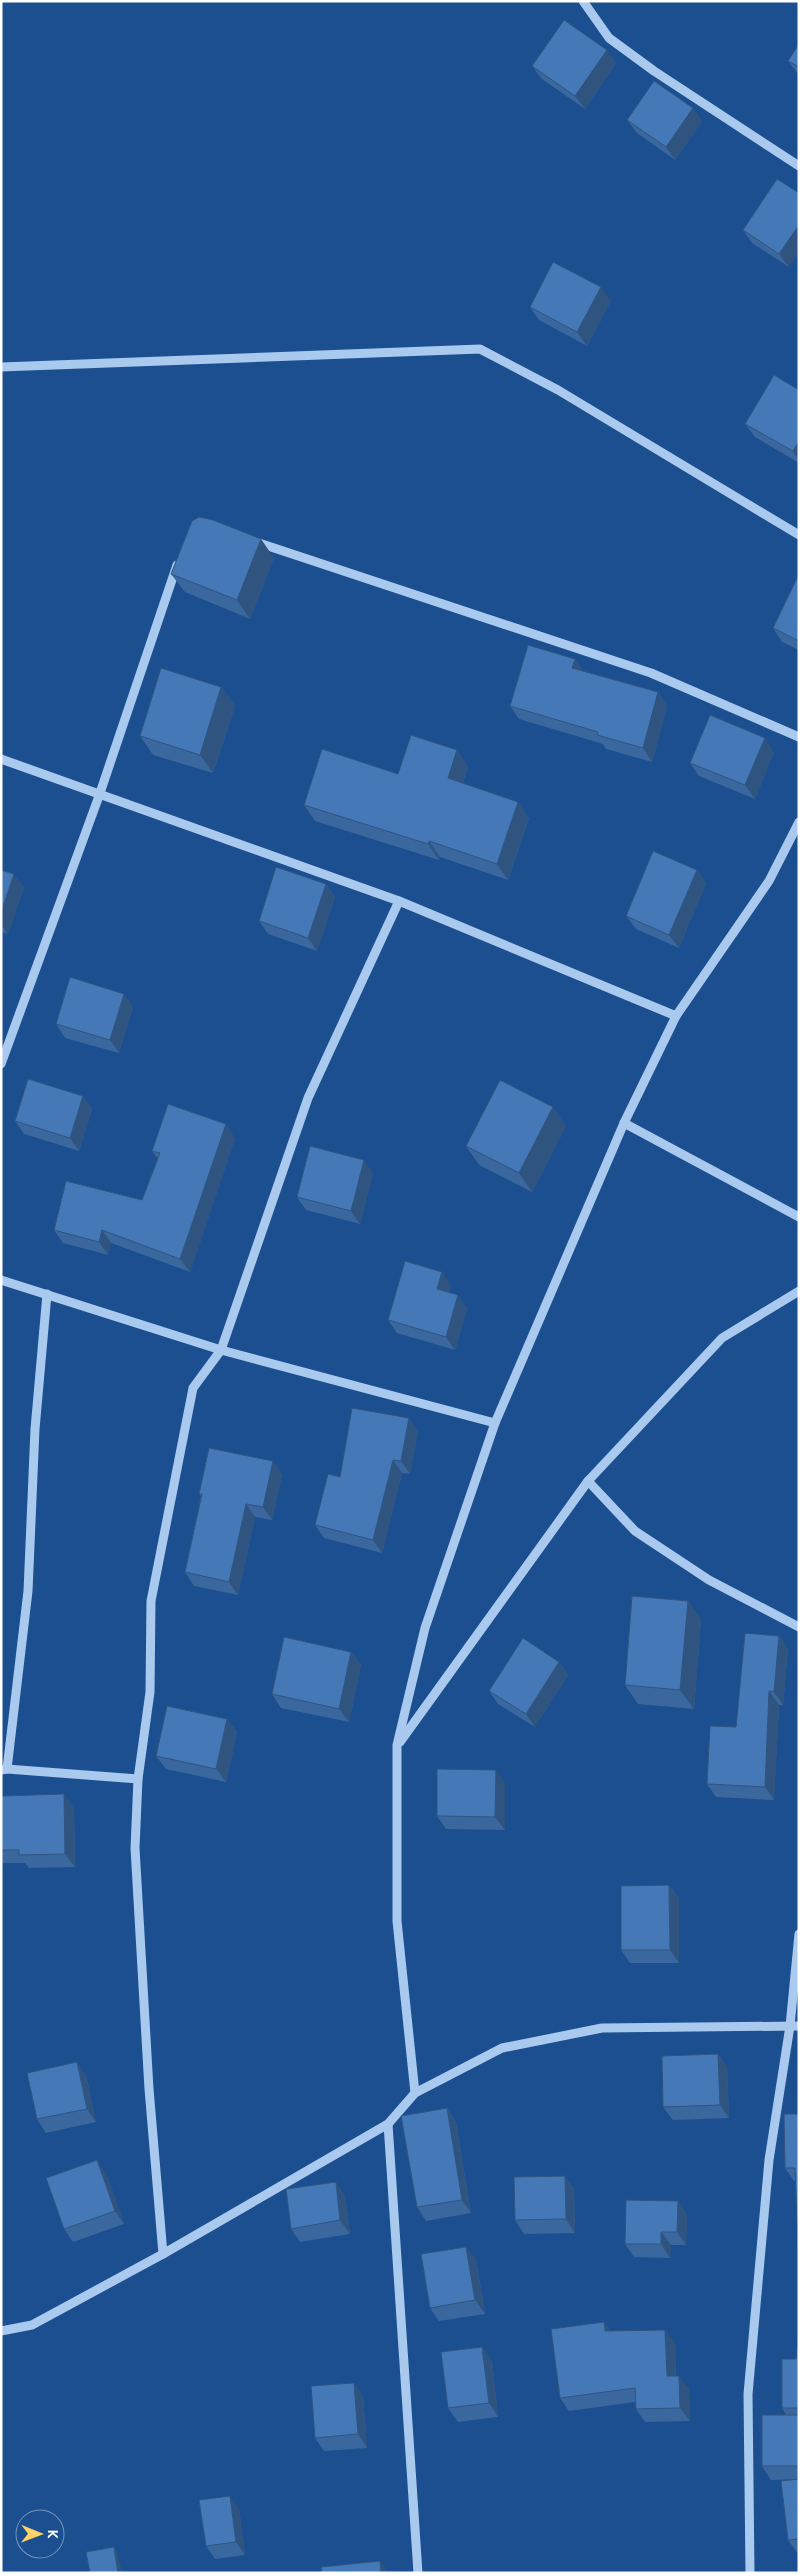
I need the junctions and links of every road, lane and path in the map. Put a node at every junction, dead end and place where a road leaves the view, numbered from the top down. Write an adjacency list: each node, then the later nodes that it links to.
1 (583, 1): 2 (street)
2 (799, 166)
3 (1, 368): 4 (street)
4 (799, 535)
5 (247, 538): 7 (street)
6 (180, 560): 9 (street)
7 (799, 737)
8 (1, 759): 9 (street)
9 (99, 796): 11 (street); 13 (street)
10 (799, 822): 12 (street)
11 (399, 901): 12 (street); 19 (street)
12 (676, 1016): 14 (street)
13 (1, 1064)
14 (624, 1123): 15 (street); 20 (street)
15 (799, 1217)
16 (1, 1280): 18 (street)
17 (799, 1291): 21 (street)
18 (47, 1294): 19 (street); 24 (street)
19 (221, 1350): 20 (street); 25 (street)
20 (495, 1423): 23 (street)
21 (588, 1481): 22 (street); 23 (street)
22 (799, 1627)
23 (397, 1745): 28 (street)
24 (4, 1769): 25 (street)
25 (138, 1779): 30 (street)
26 (799, 1934): 27 (street)
27 (795, 2026): 28 (street); 33 (street)
28 (415, 2092): 29 (street)
29 (388, 2124): 30 (street); 32 (street)
30 (164, 2254): 31 (street)
31 (1, 2331)
32 (418, 2573)
33 (750, 2573)

